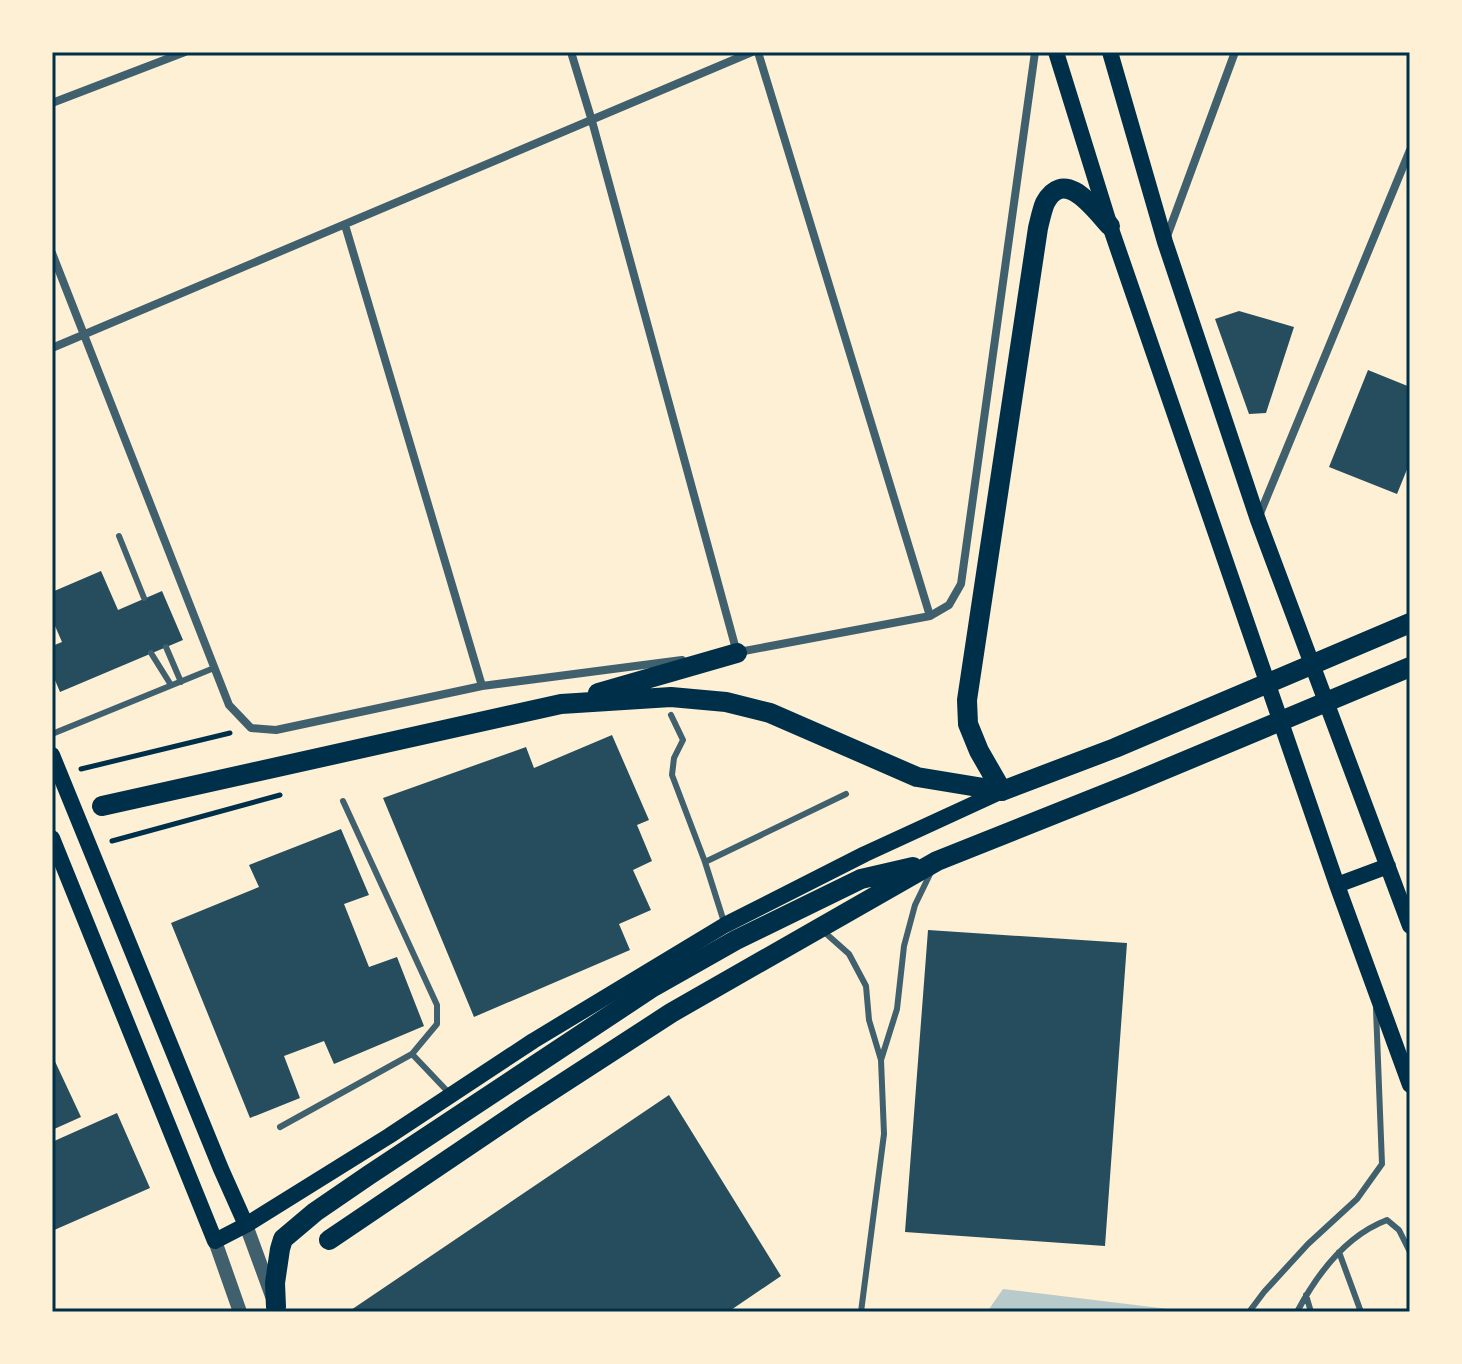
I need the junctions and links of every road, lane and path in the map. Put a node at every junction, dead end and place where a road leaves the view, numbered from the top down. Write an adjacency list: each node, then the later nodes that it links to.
1 (185, 52): 8 (street)
2 (571, 52): 9 (street)
3 (755, 52): 9 (street); 20 (street)
4 (1035, 52): 20 (street)
5 (1056, 52): 12 (main road)
6 (1110, 52): 13 (main road)
7 (1235, 52): 13 (street)
8 (52, 103)
9 (592, 121): 11 (street); 24 (street)
10 (1410, 150): 17 (street)
11 (345, 225): 15 (street); 29 (street)
12 (1110, 226): 36 (main road); 44 (main road)
13 (1165, 242): 17 (main road)
14 (52, 253): 15 (street)
15 (85, 334): 16 (street); 26 (street)
16 (52, 348)
17 (1258, 520): 43 (main road)
18 (119, 536): 19 (lane)
19 (144, 598)
20 (930, 616): 24 (street)
21 (1410, 623): 36 (main road)
22 (166, 647): 27 (lane)
23 (151, 653): 28 (lane)
24 (737, 653): 29 (street); 30 (main road)
25 (1410, 667): 41 (main road)
26 (214, 668): 27 (lane); 32 (street)
27 (181, 682): 28 (lane)
28 (171, 685): 33 (lane)
29 (482, 686): 32 (street)
30 (561, 704): 36 (main road); 39 (main road)
31 (671, 715): 42 (lane)
32 (251, 728): 35 (path)
33 (52, 734)
34 (52, 755): 35 (main road)
35 (60, 774): 54 (main road)
36 (1002, 791): 45 (main road)
37 (846, 794): 42 (lane)
38 (343, 801): 49 (lane)
39 (102, 806)
40 (54, 846): 56 (main road)
41 (937, 861): 47 (main road); 50 (lane); 60 (main road)
42 (705, 862): 45 (lane)
43 (1388, 866): 44 (main road); 46 (main road)
44 (1337, 885): 48 (main road)
45 (725, 925): 52 (main road)
46 (1410, 926)
47 (819, 928): 50 (lane); 55 (main road)
48 (1376, 993): 51 (main road); 63 (lane)
49 (412, 1054): 52 (lane); 53 (lane)
50 (881, 1060): 62 (lane)
51 (1410, 1085)
52 (451, 1095): 54 (main road)
53 (280, 1127)
54 (246, 1225): 56 (main road); 60 (street)
55 (329, 1240)
56 (215, 1241): 61 (street)
57 (1339, 1252): 58 (lane); 59 (lane); 66 (lane)
58 (1410, 1252)
59 (1306, 1295): 64 (lane); 65 (lane)
60 (277, 1309)
61 (240, 1312)
62 (861, 1312)
63 (1249, 1312)
64 (1297, 1312)
65 (1311, 1312)
66 (1361, 1312)

